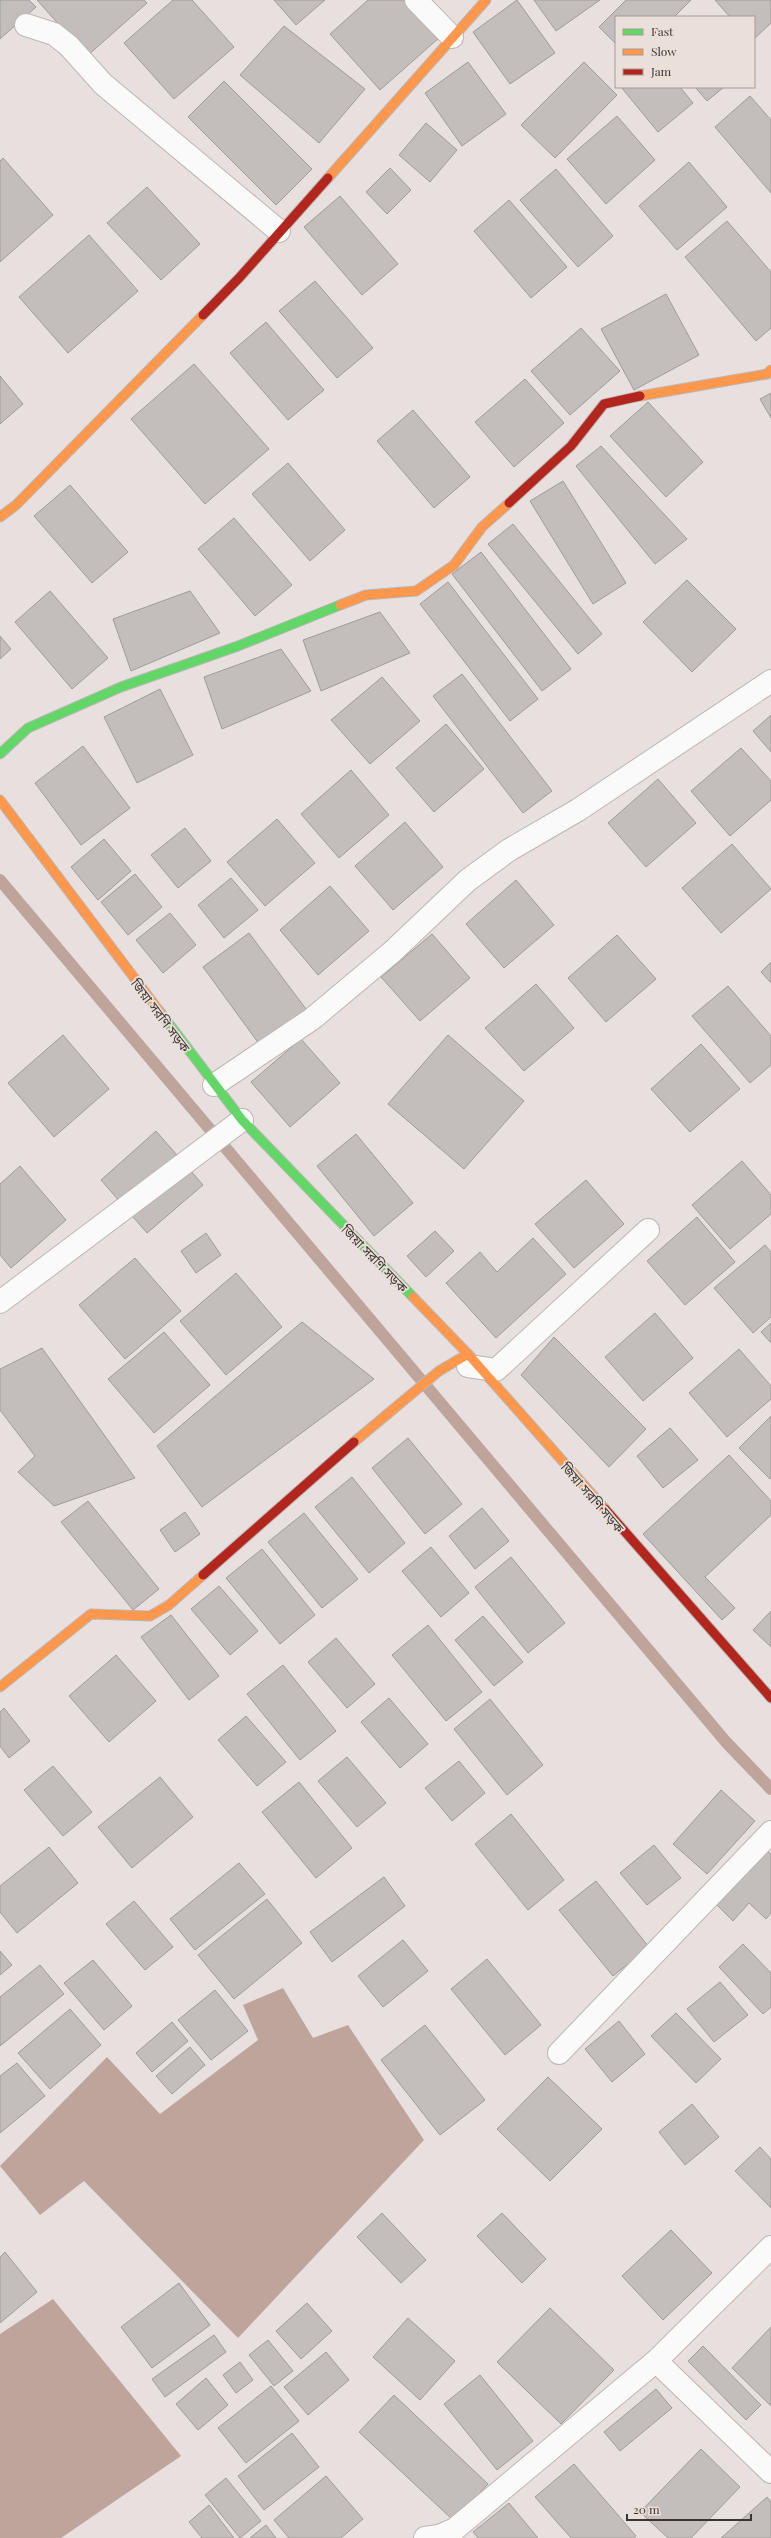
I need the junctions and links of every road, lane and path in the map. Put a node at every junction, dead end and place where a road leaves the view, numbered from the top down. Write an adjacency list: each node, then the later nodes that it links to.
1 (416, 0): 4 (street)
2 (486, 0): 4 (street)
3 (26, 25): 5 (street)
4 (452, 37): 5 (street)
5 (280, 231): 7 (street)
6 (771, 370): 9 (street)
7 (0, 517)
8 (771, 681): 11 (street)
9 (0, 754)
10 (2, 805): 11 (street, জিয়া সরণি সড়ক)
11 (214, 1085): 12 (street, জিয়া সরণি সড়ক)
12 (242, 1120): 14 (street); 15 (street, জিয়া সরণি সড়ক)
13 (648, 1230): 15 (street)
14 (0, 1302)
15 (473, 1361): 16 (street); 17 (street, জিয়া সরণি সড়ক)
16 (0, 1687)
17 (771, 1698)
18 (771, 1832): 19 (street)
19 (559, 2053)
20 (771, 2246): 21 (street)
21 (656, 2361): 22 (street); 23 (street)
22 (771, 2472)
23 (426, 2538)

